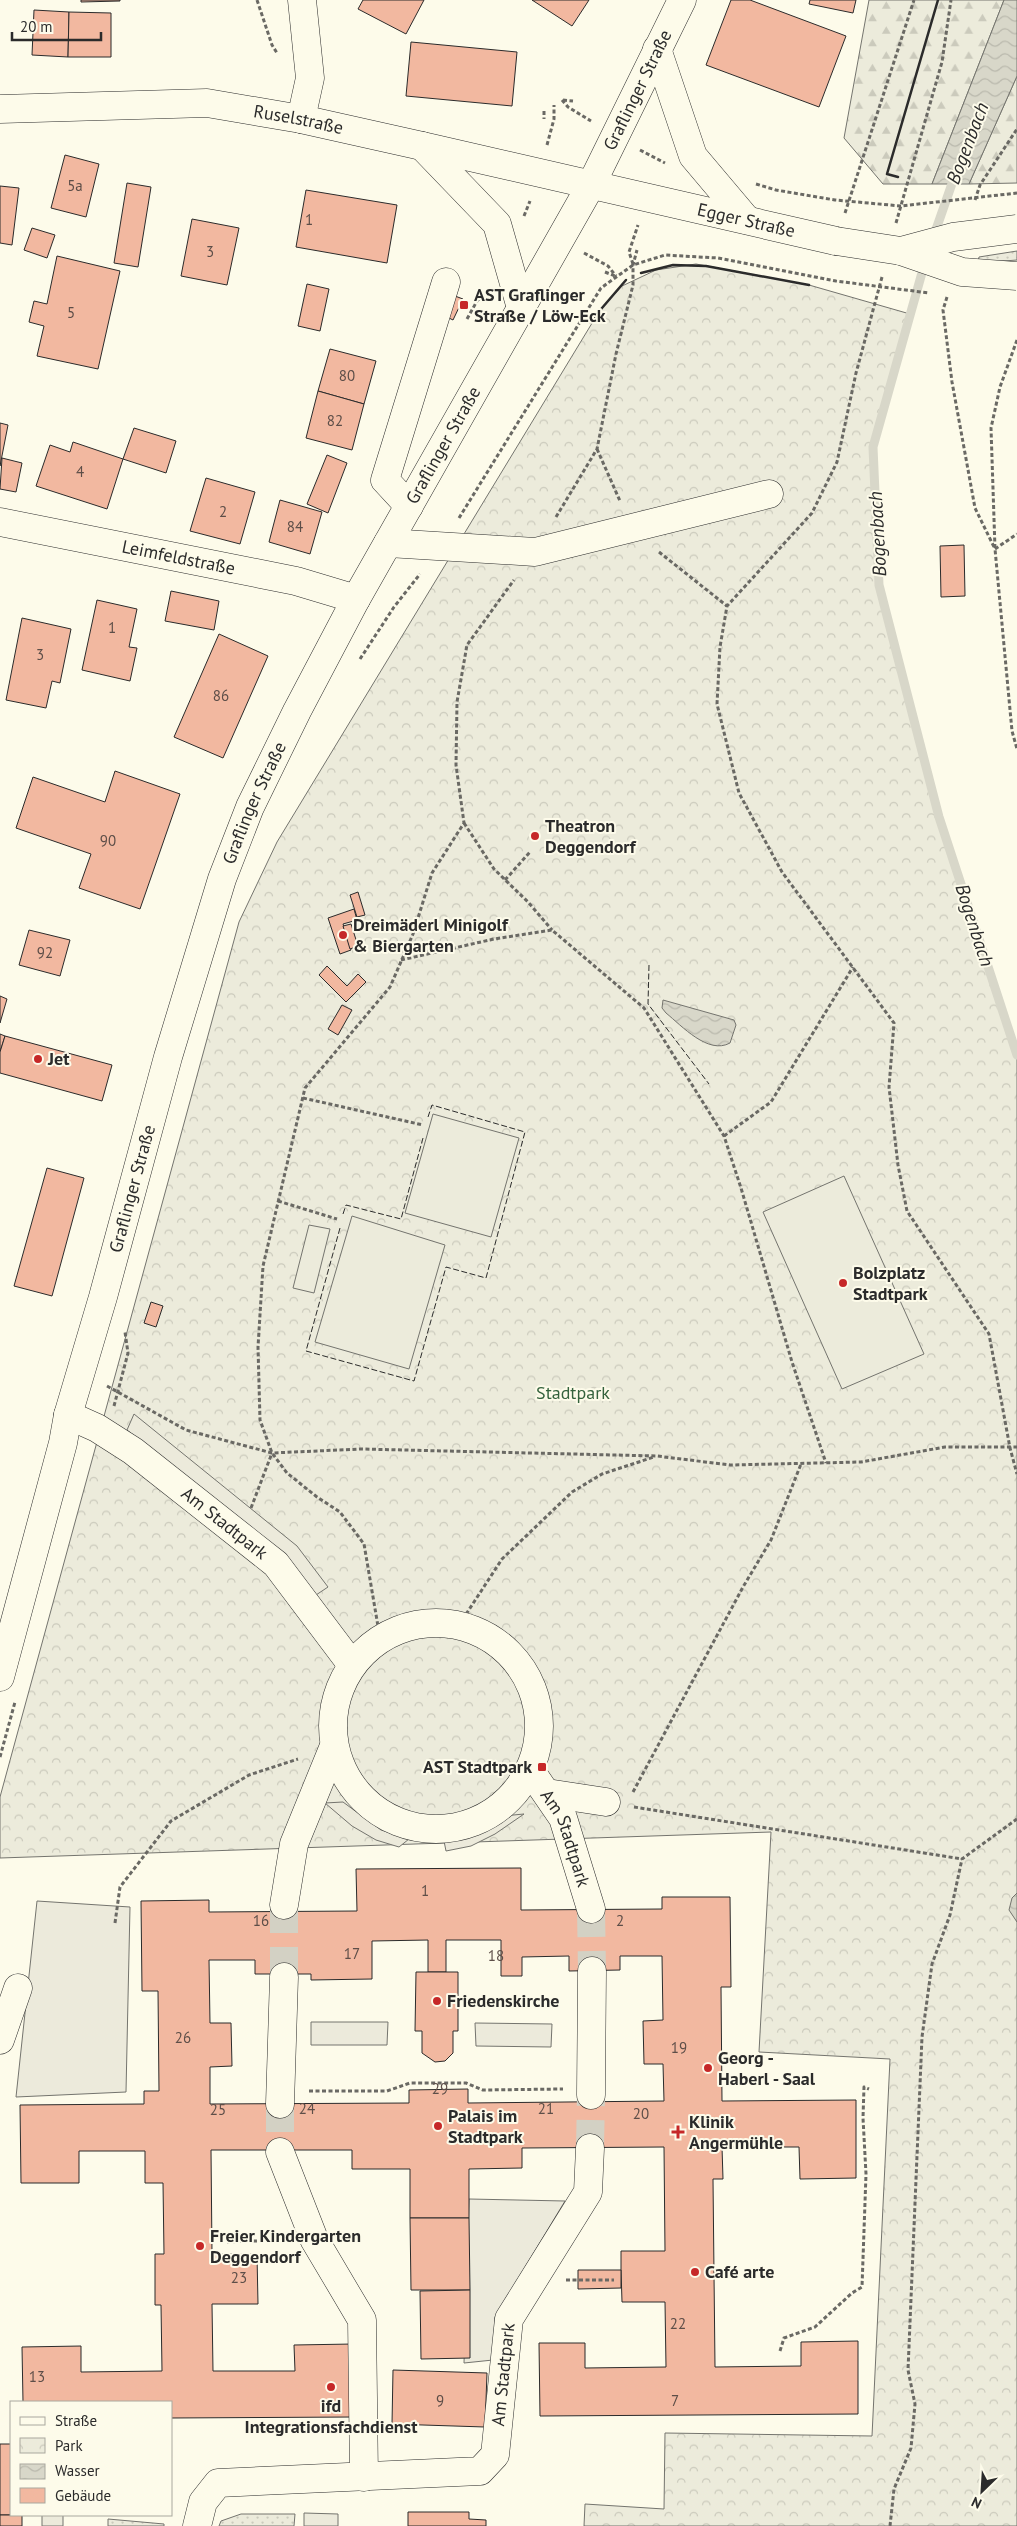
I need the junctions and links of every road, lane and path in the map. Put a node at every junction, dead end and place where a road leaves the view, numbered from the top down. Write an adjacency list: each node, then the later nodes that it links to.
1 (257, 0): 5 (path)
2 (302, 0): 13 (street)
3 (682, 0): 6 (street, Graflinger Straße)
4 (914, 0): 23 (path)
5 (272, 45)
6 (657, 49): 20 (street, Graflinger Straße); 25 (street)
7 (573, 101): 9 (path)
8 (554, 105): 12 (path)
9 (568, 107)
10 (0, 109): 13 (street, Ruselstraße)
11 (544, 111): 14 (path)
12 (554, 117)
13 (301, 119): 16 (street, Ruselstraße)
14 (544, 119)
15 (1017, 129): 22 (path)
16 (422, 146): 20 (street, Ruselstraße); 37 (street)
17 (650, 156): 18 (path)
18 (661, 163)
19 (754, 183): 23 (path)
20 (591, 185): 25 (street, Egger Straße); 37 (street, Graflinger Straße)
21 (1017, 193): 22 (path)
22 (976, 199): 23 (path); 24 (path)
23 (849, 200): 27 (path)
24 (973, 208)
25 (747, 220): 27 (street, Egger Straße)
26 (1017, 229): 30 (street, Egger Straße, bridge)
27 (836, 241): 30 (street, Egger Straße, bridge)
28 (637, 250): 31 (path)
29 (629, 252): 31 (path)
30 (901, 252): 35 (street, Egger Straße, bridge)
31 (633, 265): 34 (path); 46 (path); 47 (path)
32 (610, 268): 34 (path)
33 (605, 272): 34 (path)
34 (616, 276): 45 (path)
35 (1017, 276)
36 (446, 282): 40 (street)
37 (521, 308): 40 (street, Graflinger Straße)
38 (1017, 340): 46 (path)
39 (769, 494): 47 (street)
40 (409, 506): 44 (street, Graflinger Straße)
41 (812, 513): 56 (path)
42 (0, 522): 48 (street, Leimfeldstraße)
43 (1017, 534): 46 (path)
44 (388, 543): 45 (street); 48 (street, Graflinger Straße)
45 (442, 546): 47 (street); 49 (path)
46 (995, 549): 50 (path)
47 (535, 552): 51 (path)
48 (356, 600): 63 (street, Graflinger Straße)
49 (356, 664)
50 (1017, 749)
51 (464, 823): 53 (path); 55 (path)
52 (530, 852): 53 (path)
53 (505, 880): 54 (path)
54 (552, 930): 55 (path); 59 (path)
55 (401, 960): 57 (path)
56 (853, 967): 59 (path); 68 (path)
57 (303, 1098): 58 (path); 60 (path)
58 (423, 1125)
59 (724, 1136): 71 (path)
60 (278, 1201): 61 (path); 69 (path)
61 (337, 1219)
62 (127, 1324): 64 (path)
63 (81, 1372): 64 (path); 66 (street, Graflinger Straße)
64 (118, 1392): 65 (path); 69 (path)
65 (113, 1410)
66 (68, 1415): 74 (street, Am Stadtpark); 78 (street, Graflinger Straße)
67 (1017, 1447): 68 (path)
68 (1010, 1448): 71 (path); 73 (path)
69 (272, 1453): 70 (path); 74 (path); 76 (path)
70 (657, 1456): 72 (path); 75 (path)
71 (826, 1463): 72 (path)
72 (801, 1464): 82 (path)
73 (1017, 1474)
74 (241, 1534): 77 (street, Am Stadtpark)
75 (459, 1625): 76 (street, Am Stadtpark); 80 (street, Am Stadtpark)
76 (380, 1638): 77 (street, Am Stadtpark)
77 (352, 1665): 79 (street, Am Stadtpark)
78 (0, 1677)
79 (334, 1746): 80 (street, Am Stadtpark); 85 (street, Am Stadtpark); 87 (path)
80 (530, 1770): 81 (street, Am Stadtpark)
81 (546, 1794): 82 (street); 86 (street, Am Stadtpark)
82 (616, 1804): 84 (path)
83 (1017, 1819): 84 (path)
84 (962, 1859): 104 (path)
85 (284, 1905)
86 (591, 1909)
87 (115, 1923)
88 (592, 1971): 93 (street)
89 (284, 1977): 94 (street)
90 (18, 1988): 91 (street)
91 (0, 2040)
92 (869, 2089): 101 (path)
93 (591, 2092): 94 (path)
94 (280, 2097)
95 (590, 2148): 99 (street, Am Stadtpark)
96 (280, 2152): 97 (street)
97 (314, 2239): 98 (path); 102 (street)
98 (228, 2242)
99 (533, 2280): 100 (path); 102 (street, Am Stadtpark)
100 (614, 2280)
101 (780, 2351)
102 (364, 2477): 103 (street, Am Stadtpark)
103 (198, 2526)
104 (890, 2526)

